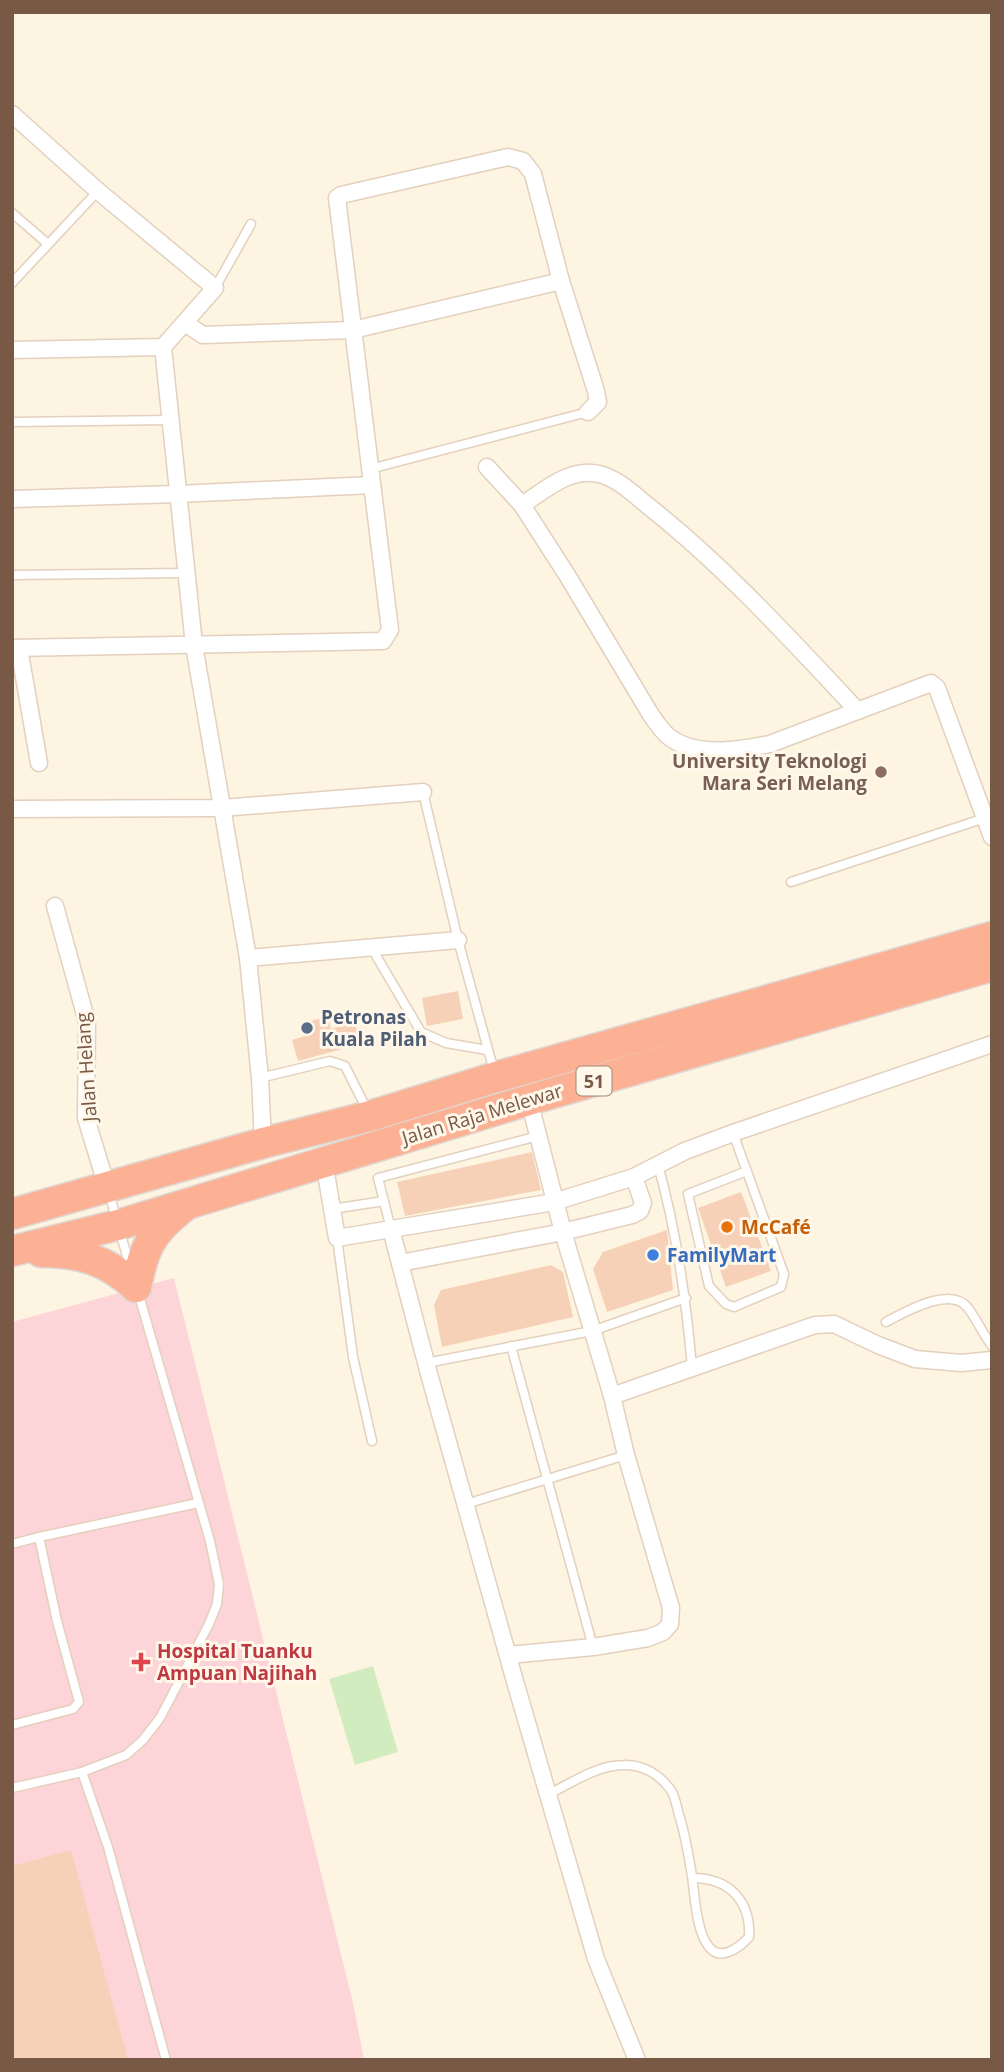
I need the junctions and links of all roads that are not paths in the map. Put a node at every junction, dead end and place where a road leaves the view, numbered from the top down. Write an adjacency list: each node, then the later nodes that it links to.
1 (12, 114): 2 (street)
2 (98, 191): 5 (lane); 8 (street)
3 (12, 213): 5 (lane)
4 (251, 224): 8 (lane)
5 (48, 244): 7 (lane)
6 (561, 281): 10 (street); 10 (street); 13 (street)
7 (12, 283)
8 (215, 288): 9 (street)
9 (185, 323): 10 (street); 11 (street)
10 (353, 330): 17 (street)
11 (163, 347): 12 (street); 14 (street)
12 (12, 350)
13 (588, 412): 17 (lane)
14 (171, 420): 15 (lane); 18 (street)
15 (12, 422)
16 (487, 467): 20 (street)
17 (371, 477): 18 (street); 23 (street)
18 (178, 494): 19 (street); 21 (street)
19 (12, 499)
20 (522, 505): 25 (street); 25 (street)
21 (186, 573): 22 (lane); 23 (street)
22 (12, 575)
23 (194, 645): 24 (street); 28 (street)
24 (16, 648): 26 (street)
25 (858, 711): 30 (street)
26 (39, 763)
27 (423, 792): 28 (street); 35 (lane)
28 (222, 808): 29 (street); 37 (street)
29 (12, 809)
30 (985, 818): 31 (street); 32 (lane)
31 (992, 837)
32 (790, 882)
33 (55, 906): 53 (street, Jalan Helang)
34 (992, 937): 38 (highway, Jalan Raja Melewar / 51)
35 (458, 940): 36 (street); 42 (lane)
36 (371, 947): 37 (street); 42 (lane)
37 (248, 958): 43 (street)
38 (951, 964): 39 (highway, Jalan Raja Melewar / 51); 42 (highway, Jalan Raja Melewar / 51); 44 (highway, Jalan Raja Melewar / 51)
39 (992, 966)
40 (991, 1044): 41 (street); 46 (street)
41 (992, 1050)
42 (492, 1064): 45 (highway, Jalan Raja Melewar / 51)
43 (260, 1078): 45 (lane); 48 (street)
44 (529, 1100): 47 (street); 49 (highway, Jalan Raja Melewar / 51)
45 (370, 1116): 48 (highway, Jalan Raja Melewar / 51)
46 (733, 1133): 50 (street); 51 (lane)
47 (538, 1136): 55 (lane); 56 (street)
48 (263, 1143): 53 (highway, Jalan Raja Melewar / 51)
49 (324, 1162): 54 (highway, Jalan Raja Melewar / 51); 57 (street)
50 (658, 1165): 52 (street); 66 (lane)
51 (747, 1171): 51 (lane)
52 (634, 1177): 56 (street); 61 (street)
53 (107, 1187): 58 (highway, Jalan Raja Melewar / 51); 59 (lane)
54 (197, 1201): 59 (highway, Jalan Raja Melewar / 51); 65 (highway)
55 (384, 1201): 57 (lane); 60 (lane)
56 (554, 1202): 60 (street); 61 (street)
57 (332, 1209): 62 (street)
58 (12, 1214)
59 (118, 1225): 63 (highway, Jalan Raja Melewar / 51); 65 (lane)
60 (391, 1229): 62 (street); 64 (street)
61 (563, 1232): 64 (street); 68 (street)
62 (337, 1238): 75 (lane)
63 (12, 1252): 65 (highway)
64 (400, 1263): 72 (street)
65 (136, 1287): 78 (lane)
66 (686, 1298): 68 (lane); 73 (lane)
67 (886, 1322): 70 (lane)
68 (592, 1331): 69 (lane); 74 (street)
69 (511, 1346): 72 (lane); 77 (lane)
70 (992, 1346)
71 (992, 1360): 73 (street)
72 (426, 1363): 79 (street)
73 (692, 1367): 74 (street)
74 (612, 1396): 76 (street)
75 (372, 1441)
76 (626, 1455): 77 (lane); 82 (street)
77 (547, 1479): 79 (lane); 82 (lane)
78 (198, 1503): 80 (lane); 85 (lane)
79 (466, 1504): 83 (street)
80 (39, 1537): 81 (lane); 84 (lane)
81 (12, 1545)
82 (593, 1647): 83 (street)
83 (509, 1656): 87 (street)
84 (12, 1725)
85 (82, 1772): 86 (lane); 89 (lane)
86 (12, 1788)
87 (549, 1794): 88 (lane); 90 (street)
88 (693, 1878): 88 (lane)
89 (166, 2060)
90 (637, 2060)

